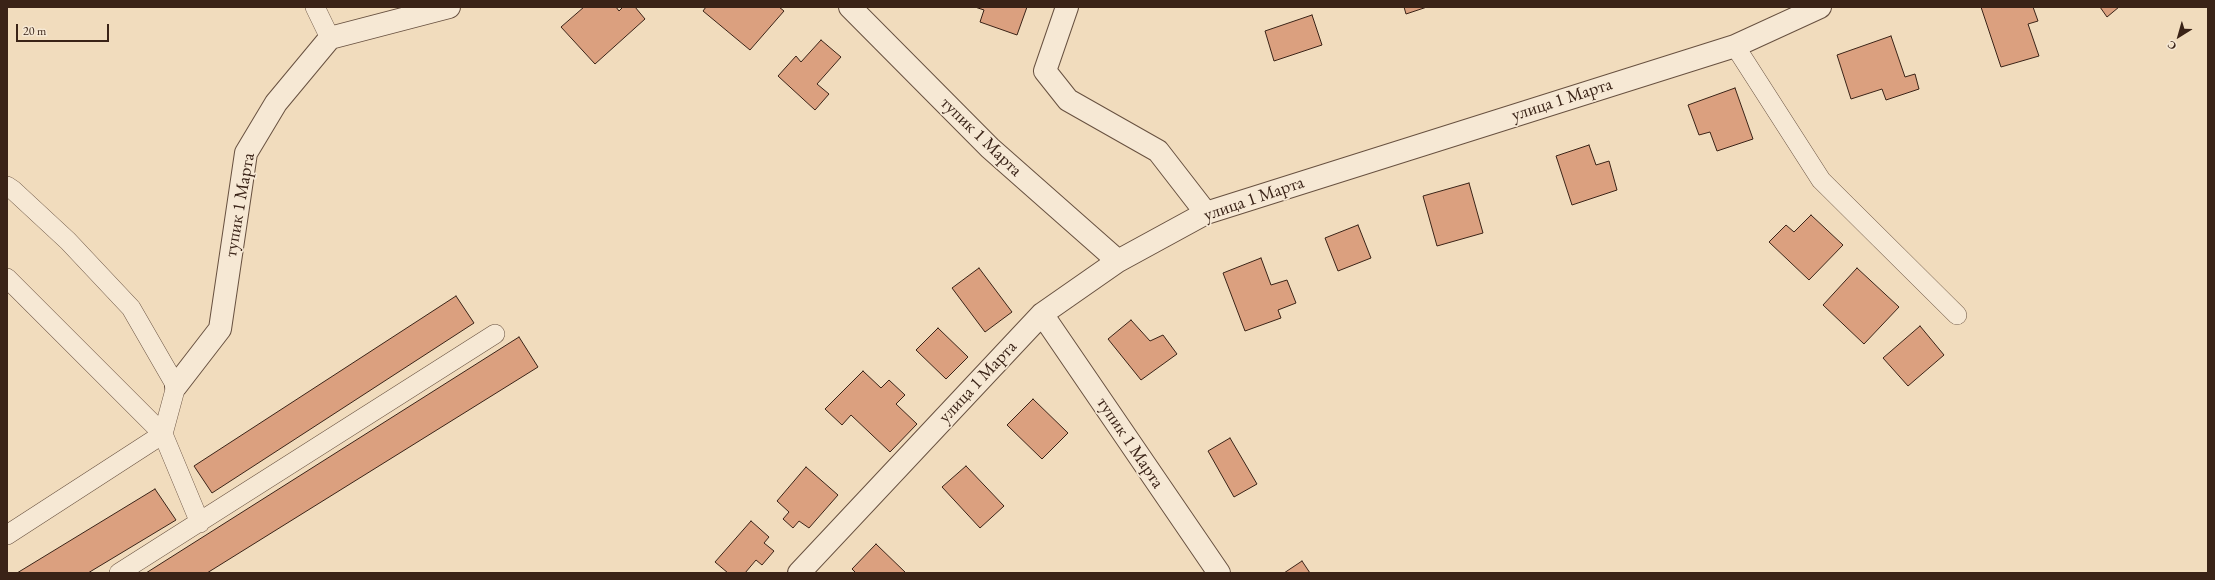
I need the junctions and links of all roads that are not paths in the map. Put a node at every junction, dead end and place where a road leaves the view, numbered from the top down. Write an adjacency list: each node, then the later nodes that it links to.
1 (315, 7): 6 (lane)
2 (449, 7): 6 (street)
3 (850, 7): 10 (street, тупик 1 Марта)
4 (1067, 7): 9 (street)
5 (1820, 7): 7 (street, улица 1 Марта)
6 (330, 38): 15 (street, тупик 1 Марта)
7 (1735, 46): 9 (street, улица 1 Марта); 13 (lane)
8 (7, 186): 15 (lane)
9 (1206, 214): 10 (street, улица 1 Марта)
10 (1118, 261): 12 (street, улица 1 Марта)
11 (7, 278): 16 (lane)
12 (1042, 314): 20 (street, улица 1 Марта); 21 (street, тупик 1 Марта)
13 (1957, 315)
14 (495, 334): 17 (lane)
15 (176, 386): 16 (lane)
16 (163, 434): 17 (lane); 18 (lane)
17 (200, 523): 19 (lane)
18 (7, 536)
19 (119, 573)
20 (799, 573)
21 (1219, 573)

